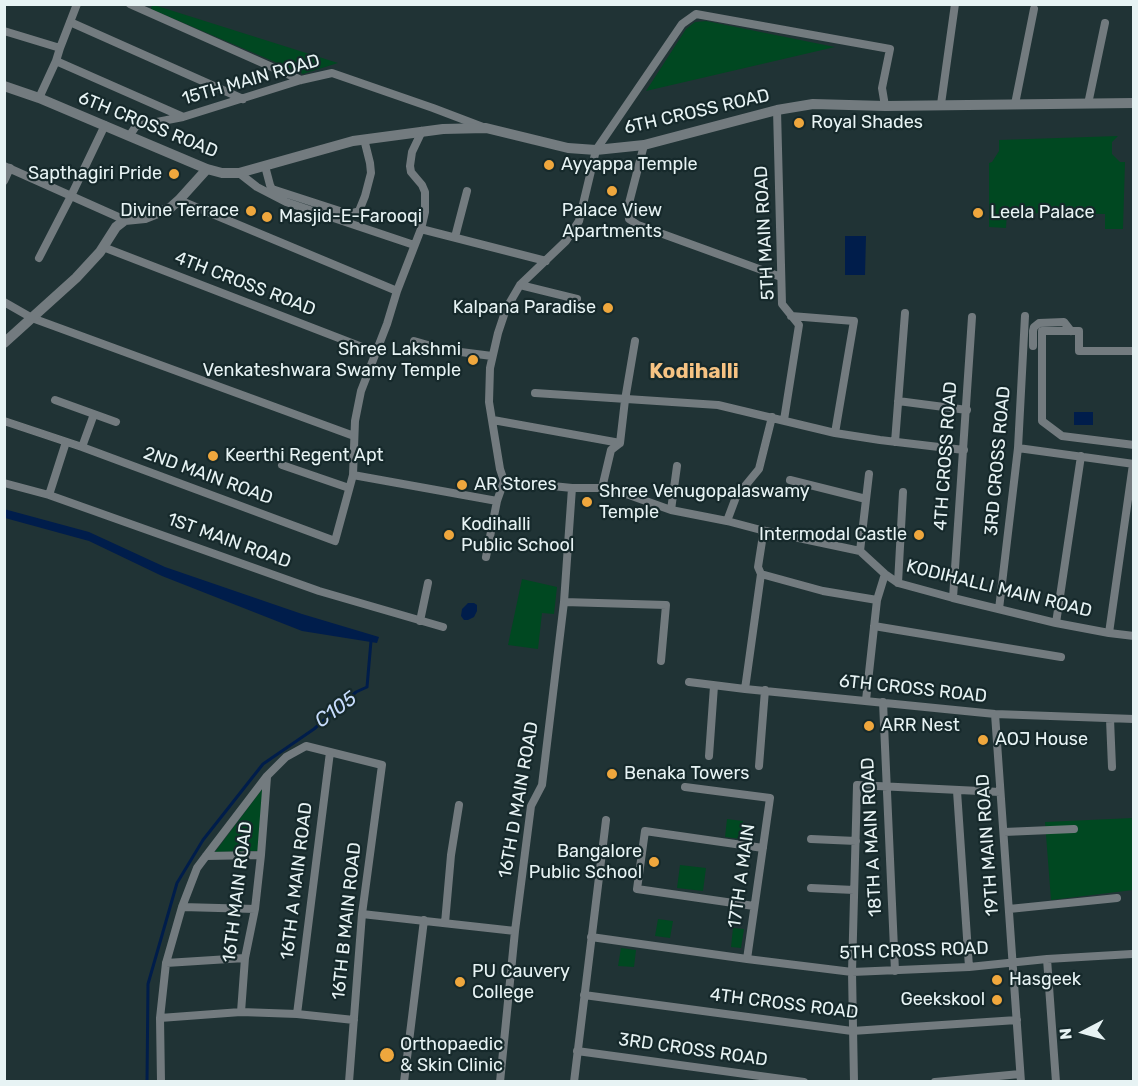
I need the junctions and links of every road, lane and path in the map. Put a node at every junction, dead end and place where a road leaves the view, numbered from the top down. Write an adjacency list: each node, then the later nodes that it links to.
1 (77, 4): 5 (street)
2 (130, 4): 10 (street)
3 (955, 4): 15 (street)
4 (1034, 9): 16 (street)
5 (70, 22): 8 (street); 13 (street)
6 (1105, 23): 17 (street)
7 (4, 31): 8 (street)
8 (60, 48): 9 (street)
9 (56, 61): 12 (street); 20 (street)
10 (301, 81): 13 (street, 15TH MAIN ROAD); 22 (street, 15TH MAIN ROAD)
11 (4, 86): 12 (street, 6TH CROSS ROAD)
12 (39, 98): 21 (street, 6TH CROSS ROAD)
13 (243, 99): 20 (street, 15TH MAIN ROAD)
14 (1134, 103): 17 (street, 6TH CROSS ROAD)
15 (941, 104): 16 (street, 6TH CROSS ROAD); 18 (street, 6TH CROSS ROAD)
16 (1015, 104): 17 (street, 6TH CROSS ROAD)
17 (1088, 104)
18 (885, 106): 19 (street, 6TH CROSS ROAD); 27 (street)
19 (777, 110): 26 (street, 6TH CROSS ROAD); 43 (street, 5TH MAIN ROAD)
20 (183, 117): 24 (street, 15TH MAIN ROAD)
21 (105, 125): 24 (street, 6TH CROSS ROAD); 34 (street)
22 (486, 128): 23 (street, 6TH CROSS ROAD); 27 (street, 6TH CROSS ROAD)
23 (422, 131): 25 (street, 6TH CROSS ROAD); 37 (street, 2ND MAIN ROAD)
24 (130, 135): 30 (street, 6TH CROSS ROAD)
25 (364, 139): 28 (street, 6TH CROSS ROAD); 28 (street)
26 (644, 145): 27 (street, 6TH CROSS ROAD); 43 (street)
27 (596, 150): 42 (street)
28 (265, 166): 31 (street, 6TH CROSS ROAD)
29 (7, 167): 32 (street); 34 (street)
30 (207, 169): 31 (street, 6TH CROSS ROAD); 35 (street)
31 (239, 173): 39 (street)
32 (4, 181)
33 (467, 191): 38 (street)
34 (71, 196): 36 (street); 41 (street)
35 (179, 200): 36 (street); 45 (street)
36 (124, 220): 40 (street)
37 (421, 230): 38 (street); 39 (street, 2ND MAIN ROAD)
38 (455, 237): 42 (street)
39 (414, 245): 45 (street, 2ND MAIN ROAD)
40 (103, 247): 52 (street); 59 (street, 4TH CROSS ROAD)
41 (39, 258)
42 (546, 261): 44 (street)
43 (781, 277): 49 (street, 5TH MAIN ROAD)
44 (520, 285): 46 (street); 60 (street)
45 (396, 291): 59 (street, 2ND MAIN ROAD)
46 (578, 299)
47 (4, 302): 52 (street)
48 (905, 313): 64 (street)
49 (791, 316): 69 (street, 5TH MAIN ROAD); 72 (street)
50 (972, 316): 65 (street, 4TH CROSS ROAD)
51 (1025, 316): 79 (street, 3RD CROSS ROAD)
52 (32, 318): 56 (street); 73 (street)
53 (1071, 331): 57 (street); 58 (street); 77 (street)
54 (414, 341): 60 (street)
55 (635, 341): 63 (street)
56 (4, 343)
57 (1033, 346)
58 (1134, 351)
59 (375, 352): 73 (street, 2ND MAIN ROAD)
60 (492, 356): 68 (street)
61 (535, 393): 63 (street)
62 (55, 400): 66 (street)
63 (625, 400): 67 (street); 76 (street)
64 (898, 401): 65 (street); 75 (street)
65 (967, 410): 80 (street, 4TH CROSS ROAD)
66 (94, 414): 71 (street); 78 (street)
67 (772, 417): 69 (street); 98 (street)
68 (493, 420): 76 (street); 88 (street)
69 (784, 420): 72 (street)
70 (4, 421): 74 (street, 2ND MAIN ROAD)
71 (116, 422)
72 (835, 433): 75 (street)
73 (354, 436): 86 (street, 2ND MAIN ROAD)
74 (66, 442): 78 (street, 2ND MAIN ROAD); 94 (street)
75 (895, 442): 80 (street)
76 (620, 443): 92 (street)
77 (1134, 445)
78 (82, 447): 90 (street, 2ND MAIN ROAD)
79 (1018, 448): 81 (street); 109 (street, 3RD CROSS ROAD)
80 (964, 450): 106 (street, 4TH CROSS ROAD)
81 (1081, 456): 82 (street); 111 (street)
82 (1133, 464): 114 (street)
83 (282, 465): 90 (street)
84 (677, 466): 97 (street)
85 (869, 474): 95 (street)
86 (353, 475): 90 (street, 2ND MAIN ROAD); 96 (street)
87 (790, 480): 95 (street)
88 (504, 481): 91 (street); 96 (street)
89 (4, 483): 94 (street, 1ST MAIN ROAD)
90 (349, 488)
91 (572, 488): 92 (street); 108 (street, 16TH D MAIN ROAD)
92 (602, 488): 97 (street)
93 (903, 492): 105 (street)
94 (49, 495): 110 (street, 1ST MAIN ROAD)
95 (866, 499): 100 (street)
96 (497, 501): 101 (street)
97 (671, 510): 98 (street)
98 (727, 521): 99 (street)
99 (761, 530): 100 (street); 102 (street)
100 (860, 551): 103 (street, KODIHALLI MAIN ROAD)
101 (486, 556)
102 (761, 574): 107 (street); 120 (street)
103 (885, 574): 105 (street, KODIHALLI MAIN ROAD); 107 (street)
104 (428, 583): 110 (street)
105 (898, 583): 106 (street, KODIHALLI MAIN ROAD)
106 (953, 598): 109 (street, KODIHALLI MAIN ROAD)
107 (877, 600): 112 (street)
108 (564, 602): 117 (street); 155 (street, 16TH D MAIN ROAD)
109 (999, 609): 111 (street, KODIHALLI MAIN ROAD)
110 (420, 621): 113 (street, 1ST MAIN ROAD)
111 (1056, 623): 114 (street, KODIHALLI MAIN ROAD)
112 (874, 626): 116 (street); 122 (street)
113 (443, 627)
114 (1109, 633): 115 (street, KODIHALLI MAIN ROAD)
115 (1134, 636)
116 (1061, 657)
117 (661, 662)
118 (689, 682): 119 (street, 6TH CROSS ROAD)
119 (714, 686): 120 (street, 6TH CROSS ROAD); 128 (street)
120 (745, 689): 121 (street, 6TH CROSS ROAD)
121 (765, 690): 122 (street, 6TH CROSS ROAD); 129 (street)
122 (866, 700): 123 (street, 6TH CROSS ROAD)
123 (883, 702): 124 (street, 6TH CROSS ROAD); 133 (street, 18TH A MAIN ROAD)
124 (995, 714): 125 (street, 6TH CROSS ROAD); 135 (street, 19TH MAIN ROAD)
125 (1110, 718): 126 (street, 6TH CROSS ROAD); 130 (street)
126 (1134, 719)
127 (330, 752): 131 (street); 152 (street, 16TH B MAIN ROAD); 168 (street, 16TH A MAIN ROAD)
128 (709, 756)
129 (759, 766)
130 (1112, 767)
131 (267, 776): 143 (street, 16TH MAIN ROAD); 144 (street)
132 (685, 787): 142 (street, 17TH A MAIN)
133 (887, 788): 134 (street); 141 (street); 164 (street, 18TH A MAIN ROAD)
134 (957, 791): 135 (street); 163 (street)
135 (1000, 792): 139 (street, 19TH MAIN ROAD)
136 (459, 805): 154 (street)
137 (606, 820): 156 (street)
138 (1074, 829): 139 (street)
139 (1004, 832): 151 (street, 19TH MAIN ROAD)
140 (811, 839): 141 (street)
141 (856, 841): 146 (street)
142 (762, 848): 148 (street, 17TH A MAIN); 148 (street)
143 (261, 855): 144 (street); 150 (street, 16TH MAIN ROAD)
144 (206, 856): 149 (street)
145 (810, 888): 146 (street)
146 (854, 890): 165 (street)
147 (1117, 898): 151 (street)
148 (754, 906): 159 (street, 17TH A MAIN)
149 (182, 907): 150 (street); 161 (street)
150 (255, 909): 158 (street, 16TH MAIN ROAD)
151 (1009, 909): 162 (street, 19TH MAIN ROAD)
152 (362, 914): 153 (street); 170 (street, 16TH B MAIN ROAD)
153 (424, 920): 154 (street); 177 (street)
154 (445, 923): 155 (street)
155 (515, 931): 178 (street, 16TH D MAIN ROAD)
156 (591, 937): 159 (street, 5TH CROSS ROAD); 166 (street)
157 (1132, 954): 160 (street, 5TH CROSS ROAD)
158 (245, 958): 161 (street); 167 (street, 16TH MAIN ROAD)
159 (747, 959): 165 (street, 5TH CROSS ROAD)
160 (1047, 959): 162 (street, 5TH CROSS ROAD); 183 (street)
161 (166, 963): 169 (street)
162 (1013, 963): 163 (street, 5TH CROSS ROAD); 171 (street, 19TH MAIN ROAD)
163 (969, 967): 164 (street, 5TH CROSS ROAD)
164 (895, 971): 165 (street, 5TH CROSS ROAD)
165 (852, 972): 172 (street)
166 (584, 995): 172 (street, 4TH CROSS ROAD); 173 (street)
167 (241, 1012): 168 (street); 169 (street)
168 (297, 1014): 170 (street)
169 (160, 1018): 175 (street)
170 (354, 1020): 176 (street, 16TH B MAIN ROAD)
171 (1017, 1020): 172 (street, 4TH CROSS ROAD); 174 (street, 19TH MAIN ROAD)
172 (852, 1031): 181 (street)
173 (577, 1051): 179 (street); 180 (street, 3RD CROSS ROAD)
174 (1021, 1078): 182 (street)
175 (161, 1082)
176 (349, 1082)
177 (404, 1082)
178 (500, 1082)
179 (574, 1082)
180 (804, 1082)
181 (854, 1082)
182 (935, 1082)
183 (1056, 1082)

